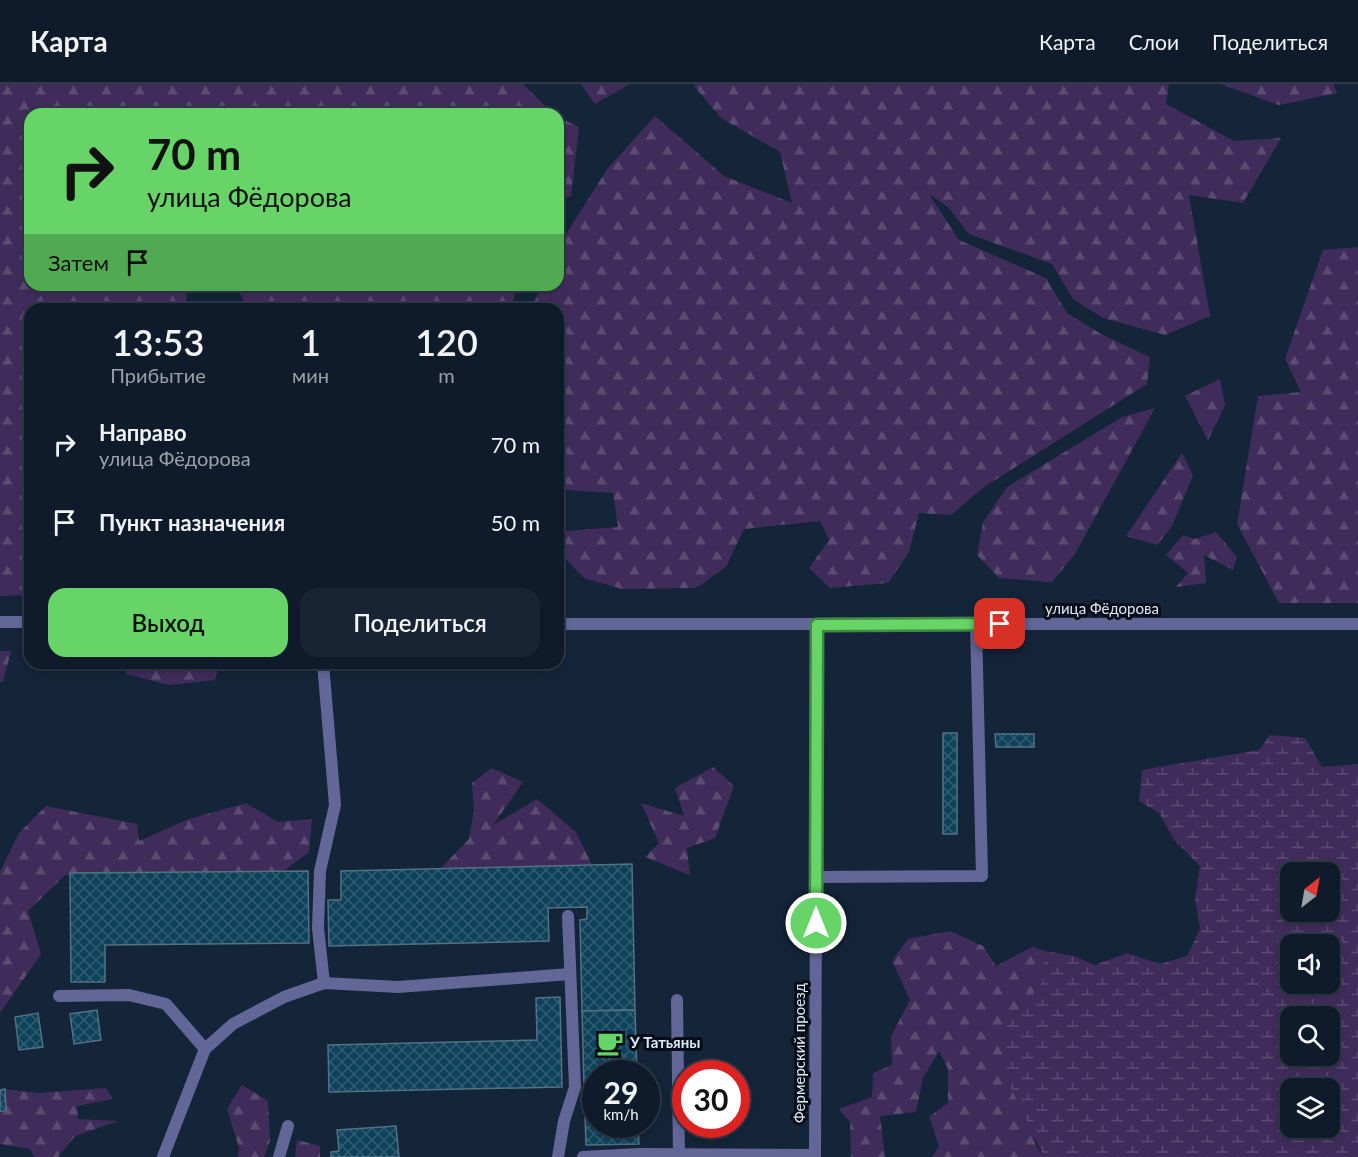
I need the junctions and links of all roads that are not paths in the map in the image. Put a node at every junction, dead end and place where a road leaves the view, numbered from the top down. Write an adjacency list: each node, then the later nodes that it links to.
1 (0, 622): 2 (street)
2 (24, 622)
3 (976, 623): 5 (street, улица Фёдорова); 6 (street, улица Фёдорова); 8 (street)
4 (564, 624): 6 (street, улица Фёдорова)
5 (1358, 624)
6 (817, 625): 8 (street, Фермерский проезд)
7 (324, 669): 11 (street)
8 (816, 877): 17 (street, Фермерский проезд)
9 (568, 916): 10 (street)
10 (570, 974): 11 (street); 20 (street)
11 (324, 982): 14 (street)
12 (59, 996): 14 (street)
13 (677, 1000): 16 (street)
14 (205, 1049): 18 (street)
15 (288, 1126): 19 (street)
16 (679, 1156): 17 (street); 21 (street)
17 (814, 1156)
18 (163, 1157)
19 (279, 1157)
20 (558, 1157)
21 (583, 1157)

